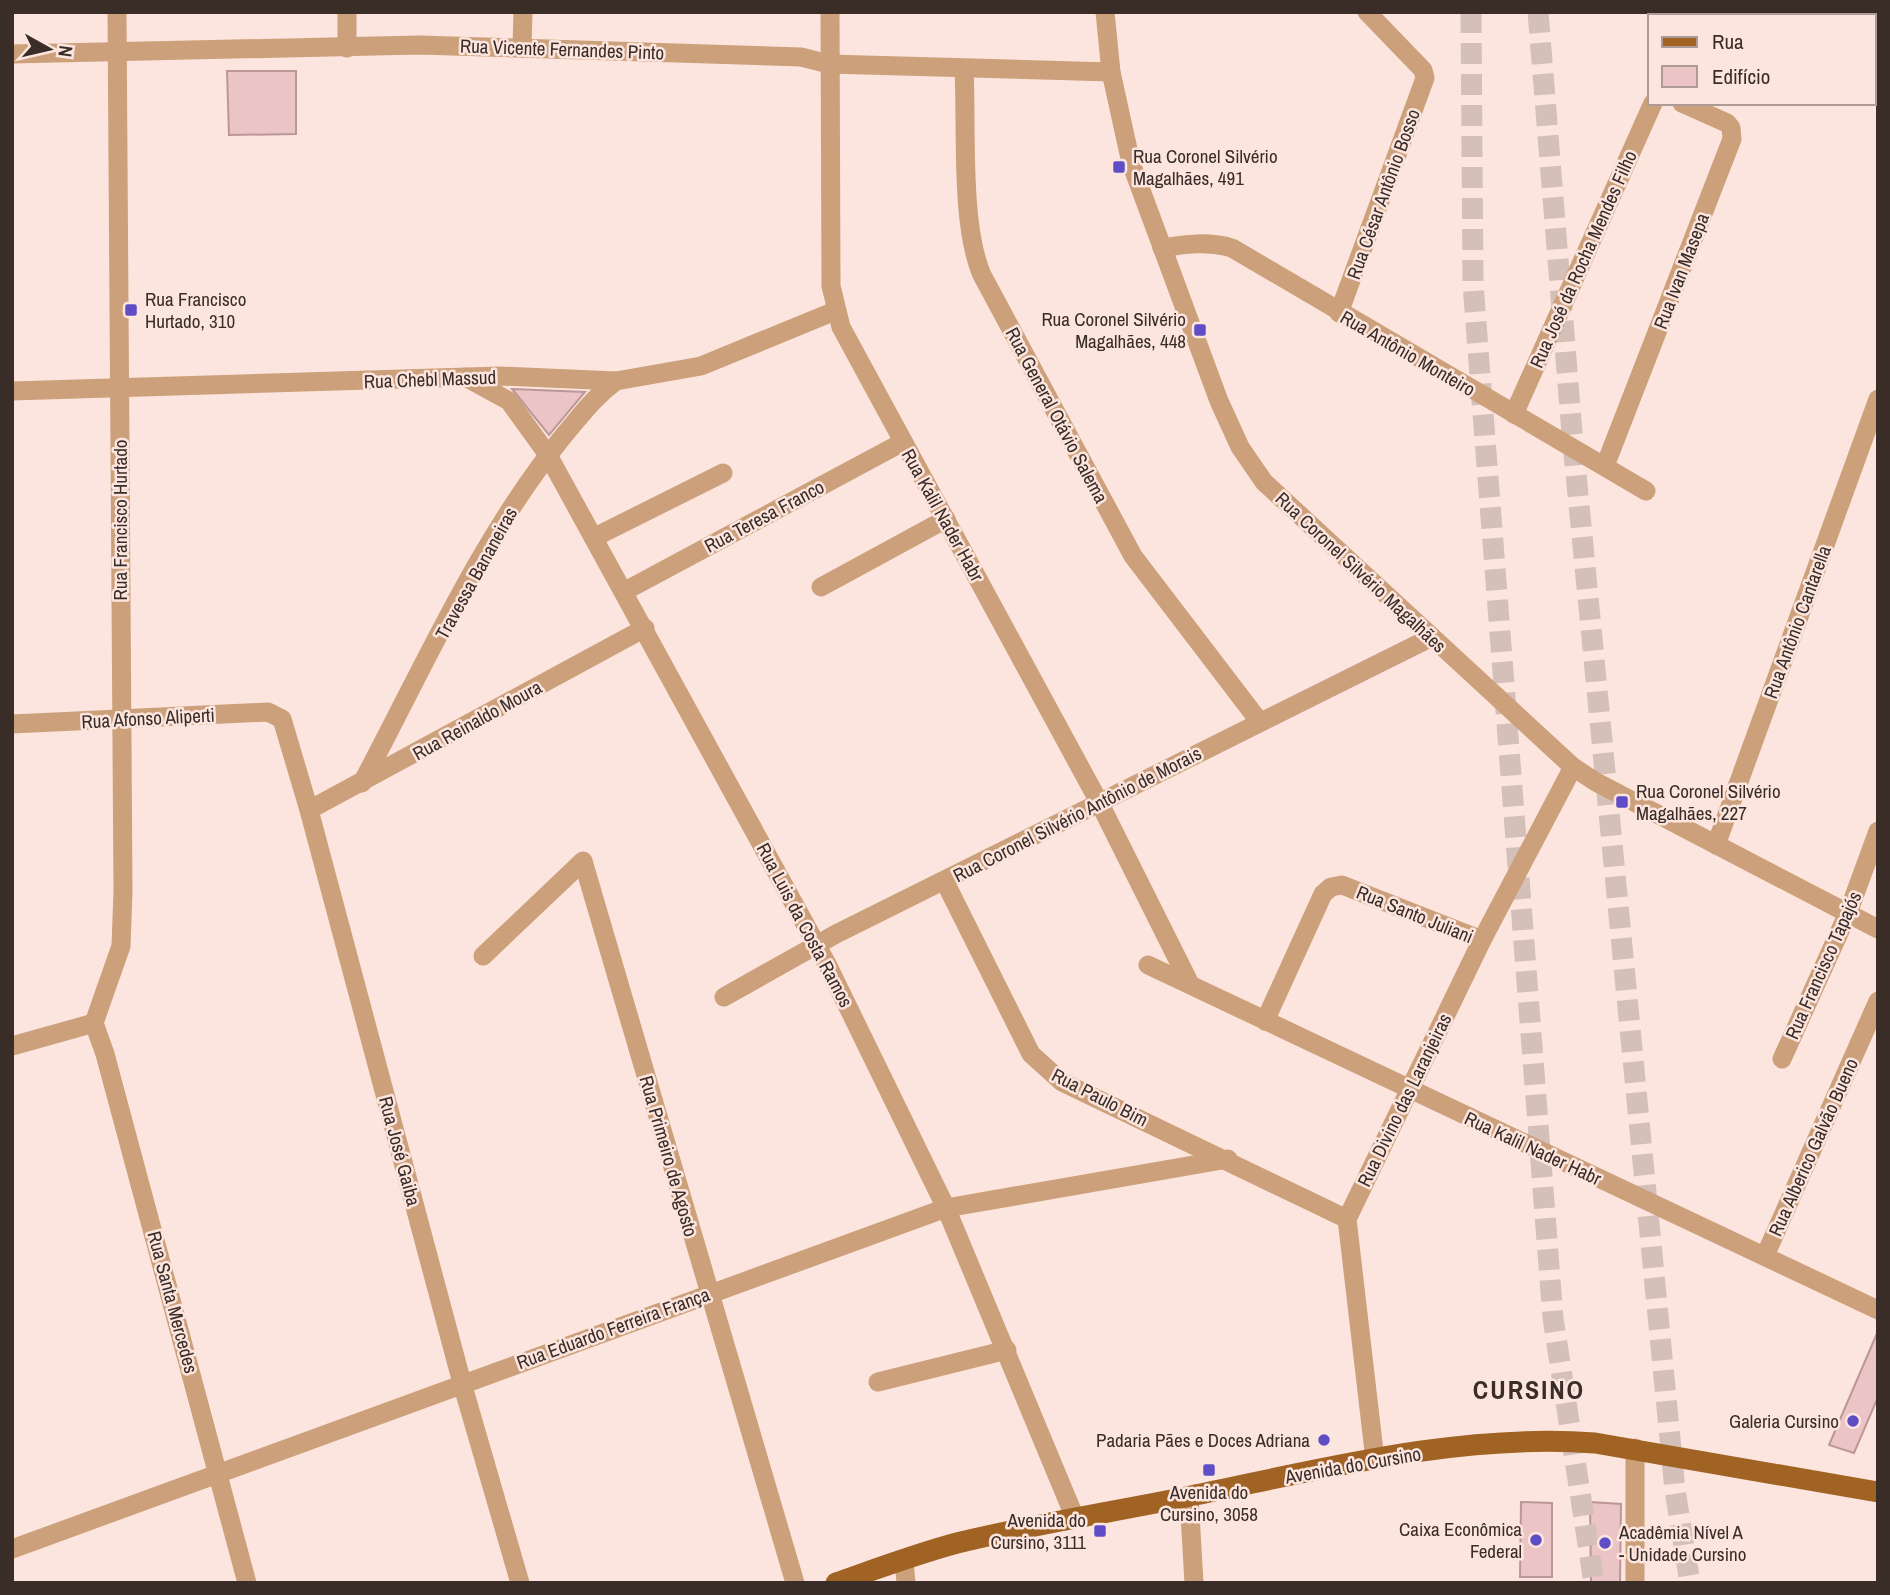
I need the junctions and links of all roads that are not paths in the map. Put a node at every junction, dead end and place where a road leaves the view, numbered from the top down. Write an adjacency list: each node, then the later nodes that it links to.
1 (117, 12): 9 (street, Rua Francisco Hurtado)
2 (347, 12): 8 (street)
3 (523, 12): 7 (street)
4 (830, 12): 11 (street, Rua Kalil Nader Habr)
5 (1105, 12): 13 (street, Rua Coronel Silvério Magalhães)
6 (1367, 12): 18 (street, Rua César Antônio Bosso)
7 (522, 46): 8 (street, Rua Vicente Fernandes Pinto); 11 (street, Rua Vicente Fernandes Pinto)
8 (347, 48): 9 (street, Rua Vicente Fernandes Pinto)
9 (118, 51): 10 (street, Rua Vicente Fernandes Pinto); 21 (street, Rua Francisco Hurtado)
10 (12, 54)
11 (829, 64): 12 (street, Rua Vicente Fernandes Pinto); 17 (street, Rua Kalil Nader Habr)
12 (964, 69): 13 (street, Rua Vicente Fernandes Pinto); 38 (street, Rua General Otávio Salema)
13 (1111, 72): 16 (street, Rua Coronel Silvério Magalhães)
14 (1652, 105): 24 (street, Rua José da Rocha Mendes Filho)
15 (1686, 105): 27 (street, Rua Ivan Masepa)
16 (1161, 248): 18 (street, Rua Antônio Monteiro); 35 (street, Rua Coronel Silvério Magalhães)
17 (835, 311): 20 (street, Rua Chebl Massud); 25 (street, Rua Kalil Nader Habr)
18 (1339, 313): 24 (street, Rua Antônio Monteiro)
19 (465, 377): 20 (street, Rua Chebl Massud); 21 (street, Rua Chebl Massud); 26 (street, Rua Luis da Costa Ramos)
20 (616, 381): 26 (street, Travessa Bananeiras)
21 (119, 387): 22 (street, Rua Chebl Massud); 37 (street, Rua Francisco Hurtado)
22 (12, 391)
23 (1878, 399): 45 (street, Rua Antônio Cantarella)
24 (1514, 414): 27 (street, Rua Antônio Monteiro)
25 (903, 442): 30 (street, Rua Kalil Nader Habr); 33 (street, Rua Teresa Franco)
26 (548, 455): 31 (street, Rua Luis da Costa Ramos); 41 (street, Travessa Bananeiras)
27 (1605, 466): 29 (street, Rua Antônio Monteiro)
28 (723, 472): 31 (street)
29 (1646, 491)
30 (946, 519): 32 (street); 42 (street, Rua Kalil Nader Habr)
31 (595, 537): 33 (street, Rua Luis da Costa Ramos)
32 (821, 587)
33 (625, 591): 34 (street, Rua Luis da Costa Ramos)
34 (645, 628): 41 (street, Rua Reinaldo Moura); 50 (street, Rua Luis da Costa Ramos)
35 (1432, 638): 38 (street, Rua Coronel Silvério Antônio de Morais); 40 (street, Rua Coronel Silvério Magalhães)
36 (282, 719): 37 (street, Rua Afonso Aliperti); 43 (street, Rua José Gaiba)
37 (122, 721): 39 (street, Rua Afonso Aliperti); 57 (street, Rua Francisco Hurtado)
38 (1259, 721): 42 (street, Rua Coronel Silvério Antônio de Morais)
39 (12, 724)
40 (1573, 766): 45 (street, Rua Coronel Silvério Magalhães); 49 (street, Rua Divino das Laranjeiras)
41 (362, 783): 43 (street, Rua Reinaldo Moura)
42 (1099, 802): 46 (street, Rua Coronel Silvério Antônio de Morais); 53 (street, Rua Kalil Nader Habr)
43 (309, 810): 69 (street, Rua José Gaiba)
44 (1878, 831): 47 (street, Rua Francisco Tapajós)
45 (1716, 845): 47 (street, Rua Coronel Silvério Magalhães)
46 (945, 882): 50 (street, Rua Coronel Silvério Antônio de Morais); 61 (street, Rua Paulo Bim)
47 (1847, 913): 48 (street, Rua Coronel Silvério Magalhães); 59 (street, Rua Francisco Tapajós)
48 (1878, 929)
49 (1482, 940): 56 (street, Rua Santo Juliani); 60 (street, Rua Divino das Laranjeiras)
50 (817, 944): 54 (street, Rua Coronel Silvério Antônio de Morais); 62 (street, Rua Luis da Costa Ramos)
51 (483, 956): 65 (street, Rua Primeiro de Agosto)
52 (1147, 965): 53 (street, Rua Kalil Nader Habr)
53 (1190, 984): 56 (street, Rua Kalil Nader Habr)
54 (724, 997)
55 (1878, 1000): 64 (street, Rua Alberico Galvão Bueno)
56 (1265, 1021): 60 (street, Rua Kalil Nader Habr)
57 (94, 1023): 58 (street); 72 (street, Rua Santa Mercedes)
58 (12, 1046)
59 (1782, 1059)
60 (1408, 1089): 63 (street, Rua Divino das Laranjeiras); 64 (street, Rua Kalil Nader Habr)
61 (1228, 1159): 62 (street, Rua Eduardo Ferreira França); 63 (street, Rua Paulo Bim)
62 (946, 1208): 65 (street, Rua Eduardo Ferreira França); 67 (street, Rua Luis da Costa Ramos)
63 (1347, 1219): 71 (street)
64 (1765, 1256): 66 (street, Rua Kalil Nader Habr)
65 (708, 1292): 69 (street, Rua Eduardo Ferreira França); 80 (street, Rua Primeiro de Agosto)
66 (1878, 1310)
67 (1007, 1350): 68 (street); 75 (street, Rua Luis da Costa Ramos)
68 (878, 1382)
69 (462, 1383): 72 (street, Rua Eduardo Ferreira França); 79 (street, Rua José Gaiba)
70 (1634, 1448): 71 (main road, Avenida do Cursino); 73 (main road, Avenida do Cursino); 84 (street)
71 (1375, 1460): 74 (main road, Avenida do Cursino)
72 (218, 1471): 76 (street, Rua Eduardo Ferreira França); 78 (street, Rua Santa Mercedes)
73 (1878, 1492)
74 (1189, 1497): 75 (main road, Avenida do Cursino); 83 (street)
75 (1075, 1518): 77 (main road, Avenida do Cursino)
76 (12, 1549)
77 (904, 1560): 81 (main road, Avenida do Cursino); 82 (street)
78 (247, 1583)
79 (520, 1583)
80 (795, 1583)
81 (836, 1583)
82 (906, 1583)
83 (1194, 1583)
84 (1635, 1583)

